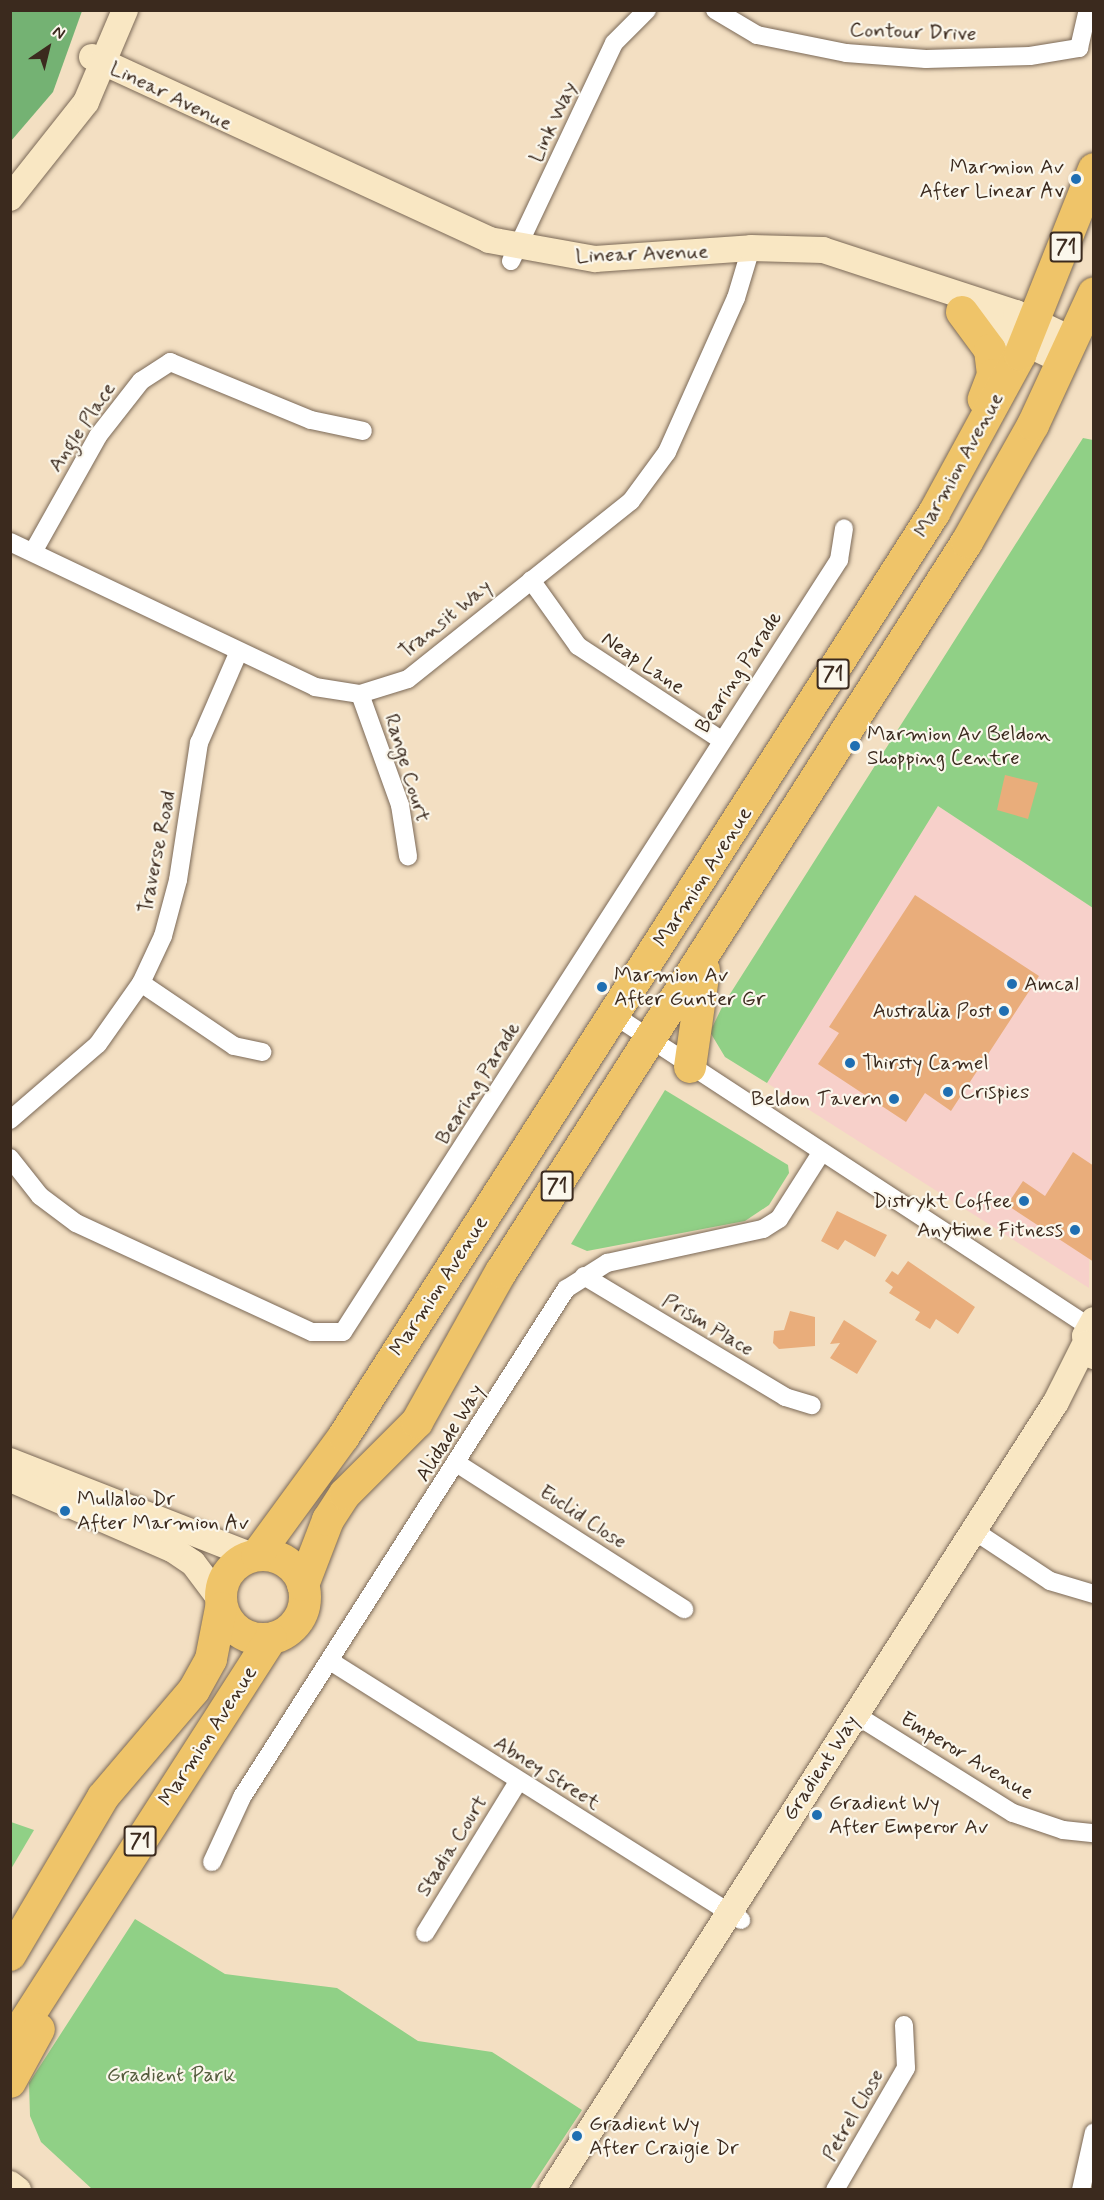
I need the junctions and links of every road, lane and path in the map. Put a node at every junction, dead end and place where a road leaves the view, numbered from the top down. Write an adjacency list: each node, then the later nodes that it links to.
1 (109, 10): 6 (street)
2 (125, 10): 6 (street)
3 (648, 10): 10 (street, Link Way)
4 (715, 10): 5 (street, Contour Drive)
5 (1088, 10)
6 (94, 68): 8 (street); 9 (street); 10 (street, Linear Avenue)
7 (1094, 169): 14 (highway, Marmion Avenue / 71)
8 (10, 176)
9 (10, 198)
10 (514, 254): 11 (street, Linear Avenue)
11 (750, 256): 13 (street, Linear Avenue); 14 (street, Linear Avenue); 21 (street, Transit Way)
12 (1094, 293): 15 (highway, Marmion Avenue / 71)
13 (962, 312): 14 (street, Linear Avenue); 17 (highway)
14 (1030, 332): 15 (street, Linear Avenue); 17 (highway, Marmion Avenue / 71)
15 (1068, 350): 26 (highway, Marmion Avenue / 71)
16 (363, 432): 20 (street, Angle Place)
17 (934, 513): 28 (highway, Marmion Avenue / 71)
18 (844, 528): 24 (street, Bearing Parade)
19 (10, 542): 20 (street, Transit Way)
20 (33, 552): 22 (street, Transit Way)
21 (531, 580): 23 (street, Transit Way); 24 (street, Neap Lane)
22 (239, 651): 23 (street, Transit Way); 27 (street, Traverse Road)
23 (360, 694): 25 (street, Range Court)
24 (721, 741): 34 (street, Bearing Parade)
25 (408, 856)
26 (707, 954): 29 (highway, Marmion Avenue / 71); 31 (highway)
27 (141, 983): 30 (street); 32 (street, Traverse Road)
28 (614, 1015): 29 (street); 42 (highway, Marmion Avenue / 71)
29 (651, 1041): 31 (street); 43 (highway, Marmion Avenue / 71)
30 (262, 1052)
31 (690, 1067): 33 (street)
32 (10, 1120)
33 (821, 1153): 35 (street, Alidade Way); 36 (street)
34 (10, 1158)
35 (584, 1276): 38 (street, Prism Place); 39 (street, Alidade Way)
36 (1090, 1336): 41 (street, Gradient Way)
37 (1094, 1374): 41 (street, Gradient Way)
38 (812, 1405)
39 (458, 1464): 46 (street, Euclid Close); 48 (street, Alidade Way)
40 (11, 1466): 42 (street); 45 (street)
41 (980, 1534): 44 (street); 49 (street, Gradient Way)
42 (255, 1556): 43 (highway); 45 (highway, 71)
43 (303, 1585): 47 (highway, 71)
44 (1094, 1594)
45 (221, 1603): 47 (highway); 55 (highway, Marmion Avenue / 71)
46 (684, 1609)
47 (271, 1639): 56 (highway, Marmion Avenue / 71)
48 (330, 1661): 50 (street, Abney Street); 52 (street, Alidade Way)
49 (862, 1718): 51 (street, Emperor Avenue); 53 (street, Gradient Way)
50 (518, 1782): 53 (street, Abney Street); 54 (street, Stadia Court)
51 (1094, 1833)
52 (212, 1862)
53 (734, 1916): 63 (street, Gradient Way); 64 (street, Gradient Way)
54 (425, 1933)
55 (10, 1955)
56 (57, 1966): 58 (highway, Marmion Avenue / 71); 59 (highway)
57 (904, 2025): 65 (street, Petrel Close)
58 (10, 2045)
59 (10, 2082)
60 (1094, 2132): 66 (street)
61 (10, 2184): 62 (street)
62 (18, 2190)
63 (552, 2190)
64 (569, 2190)
65 (835, 2190)
66 (1081, 2190)

